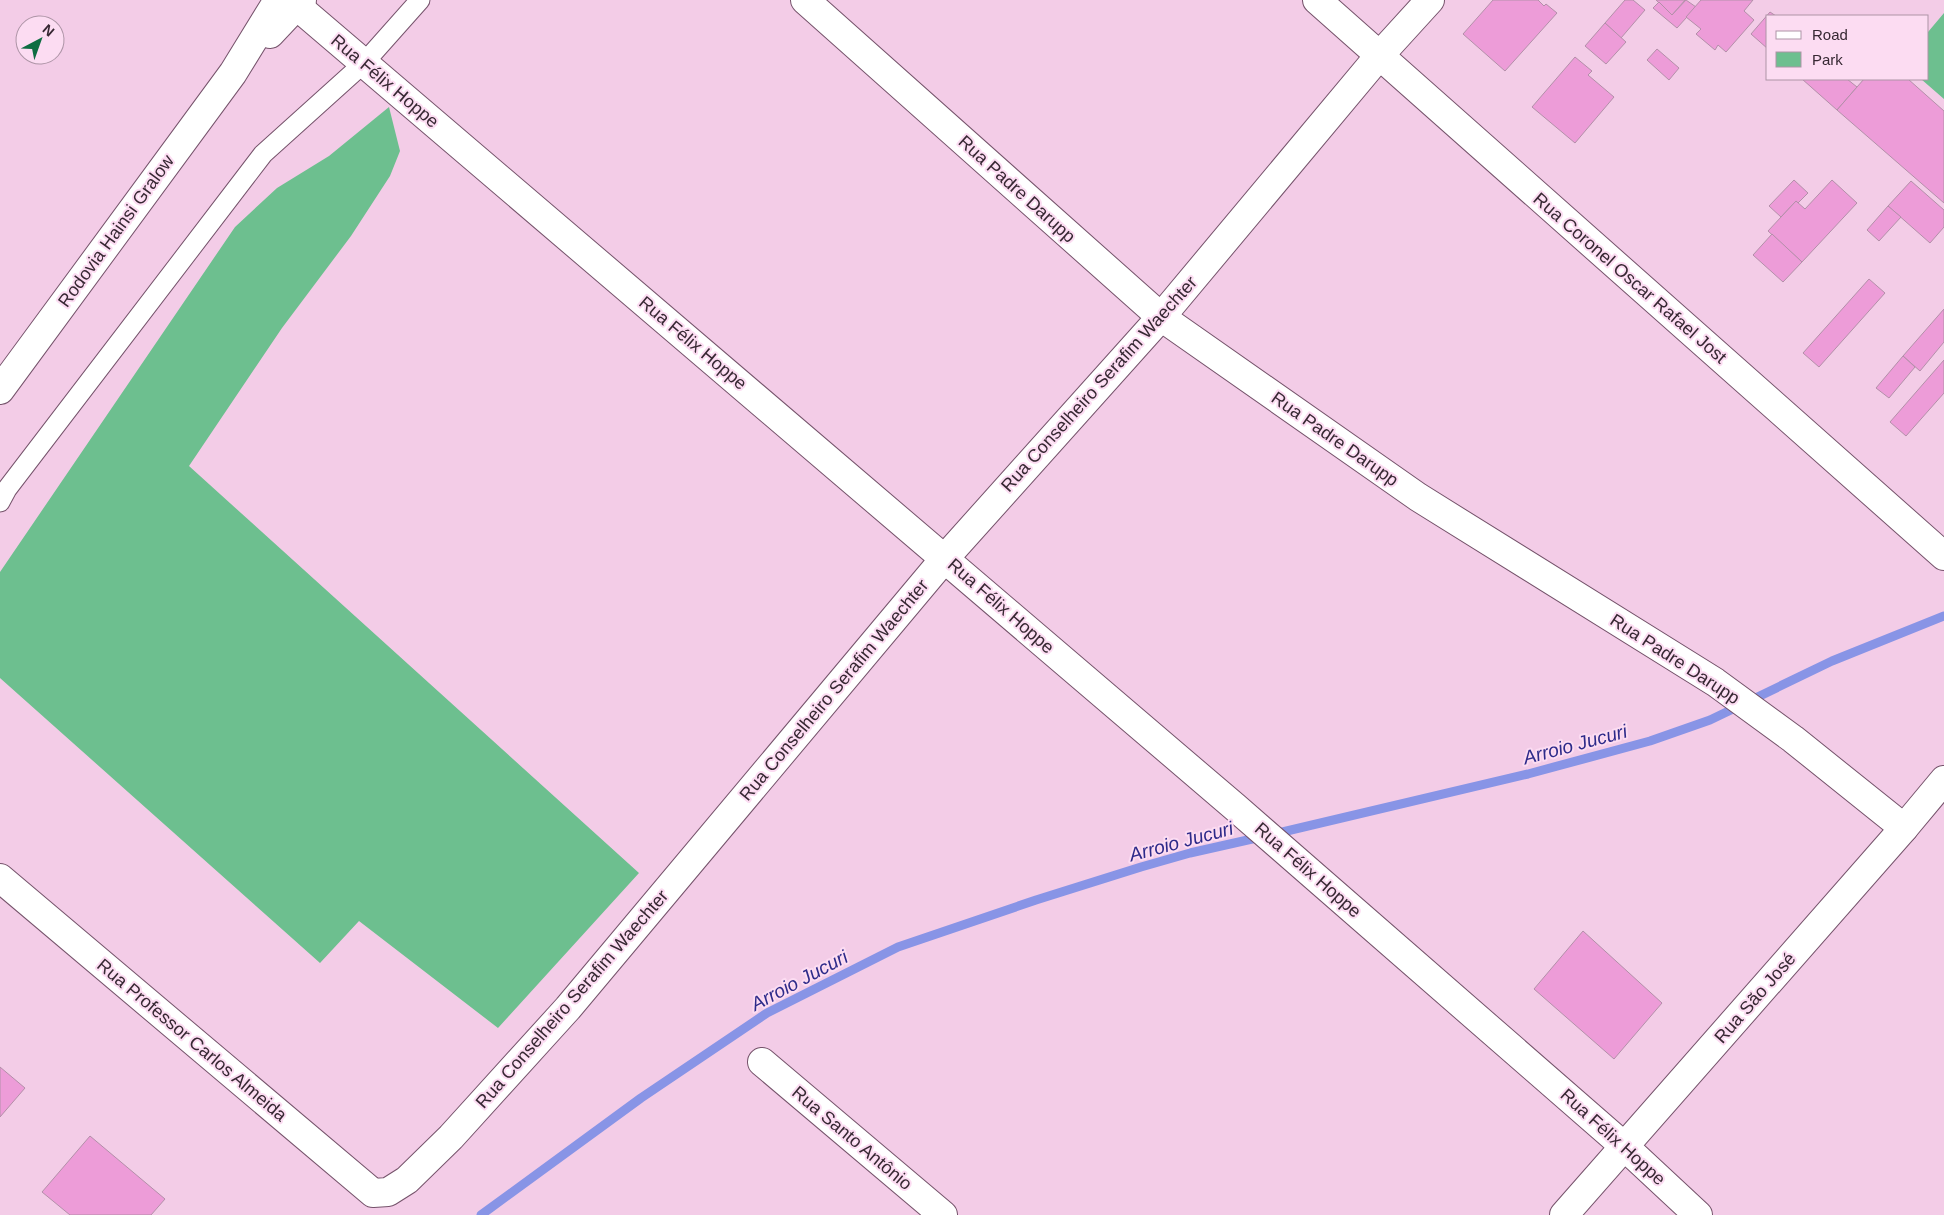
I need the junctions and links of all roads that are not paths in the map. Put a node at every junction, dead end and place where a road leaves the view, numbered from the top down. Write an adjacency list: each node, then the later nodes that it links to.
1 (420, 0): 7 (lane)
2 (805, 0): 8 (street, Rua Padre Darupp)
3 (1317, 0): 6 (street, Rua Coronel Oscar Rafael Jost)
4 (1430, 0): 6 (street, Rua Conselheiro Serafim Waechter)
5 (292, 2): 7 (street, Rua Félix Hoppe); 9 (street, Rodovia Hainsi Gralow)
6 (1379, 56): 8 (street, Rua Conselheiro Serafim Waechter); 11 (street, Rua Coronel Oscar Rafael Jost)
7 (364, 63): 10 (lane); 12 (street, Rua Félix Hoppe)
8 (1161, 317): 12 (street, Rua Conselheiro Serafim Waechter); 14 (street, Rua Padre Darupp)
9 (0, 390)
10 (0, 502)
11 (1944, 556)
12 (945, 558): 17 (street, Rua Félix Hoppe); 18 (street, Rua Conselheiro Serafim Waechter)
13 (1944, 780): 14 (street, Rua São José)
14 (1904, 828): 17 (street, Rua São José)
15 (0, 878): 18 (street, Rua Professor Carlos Almeida)
16 (762, 1062): 19 (street, Rua Santo Antônio)
17 (1625, 1147): 20 (street, Rua São José); 21 (street, Rua Félix Hoppe)
18 (388, 1192)
19 (943, 1215)
20 (1564, 1215)
21 (1698, 1215)

